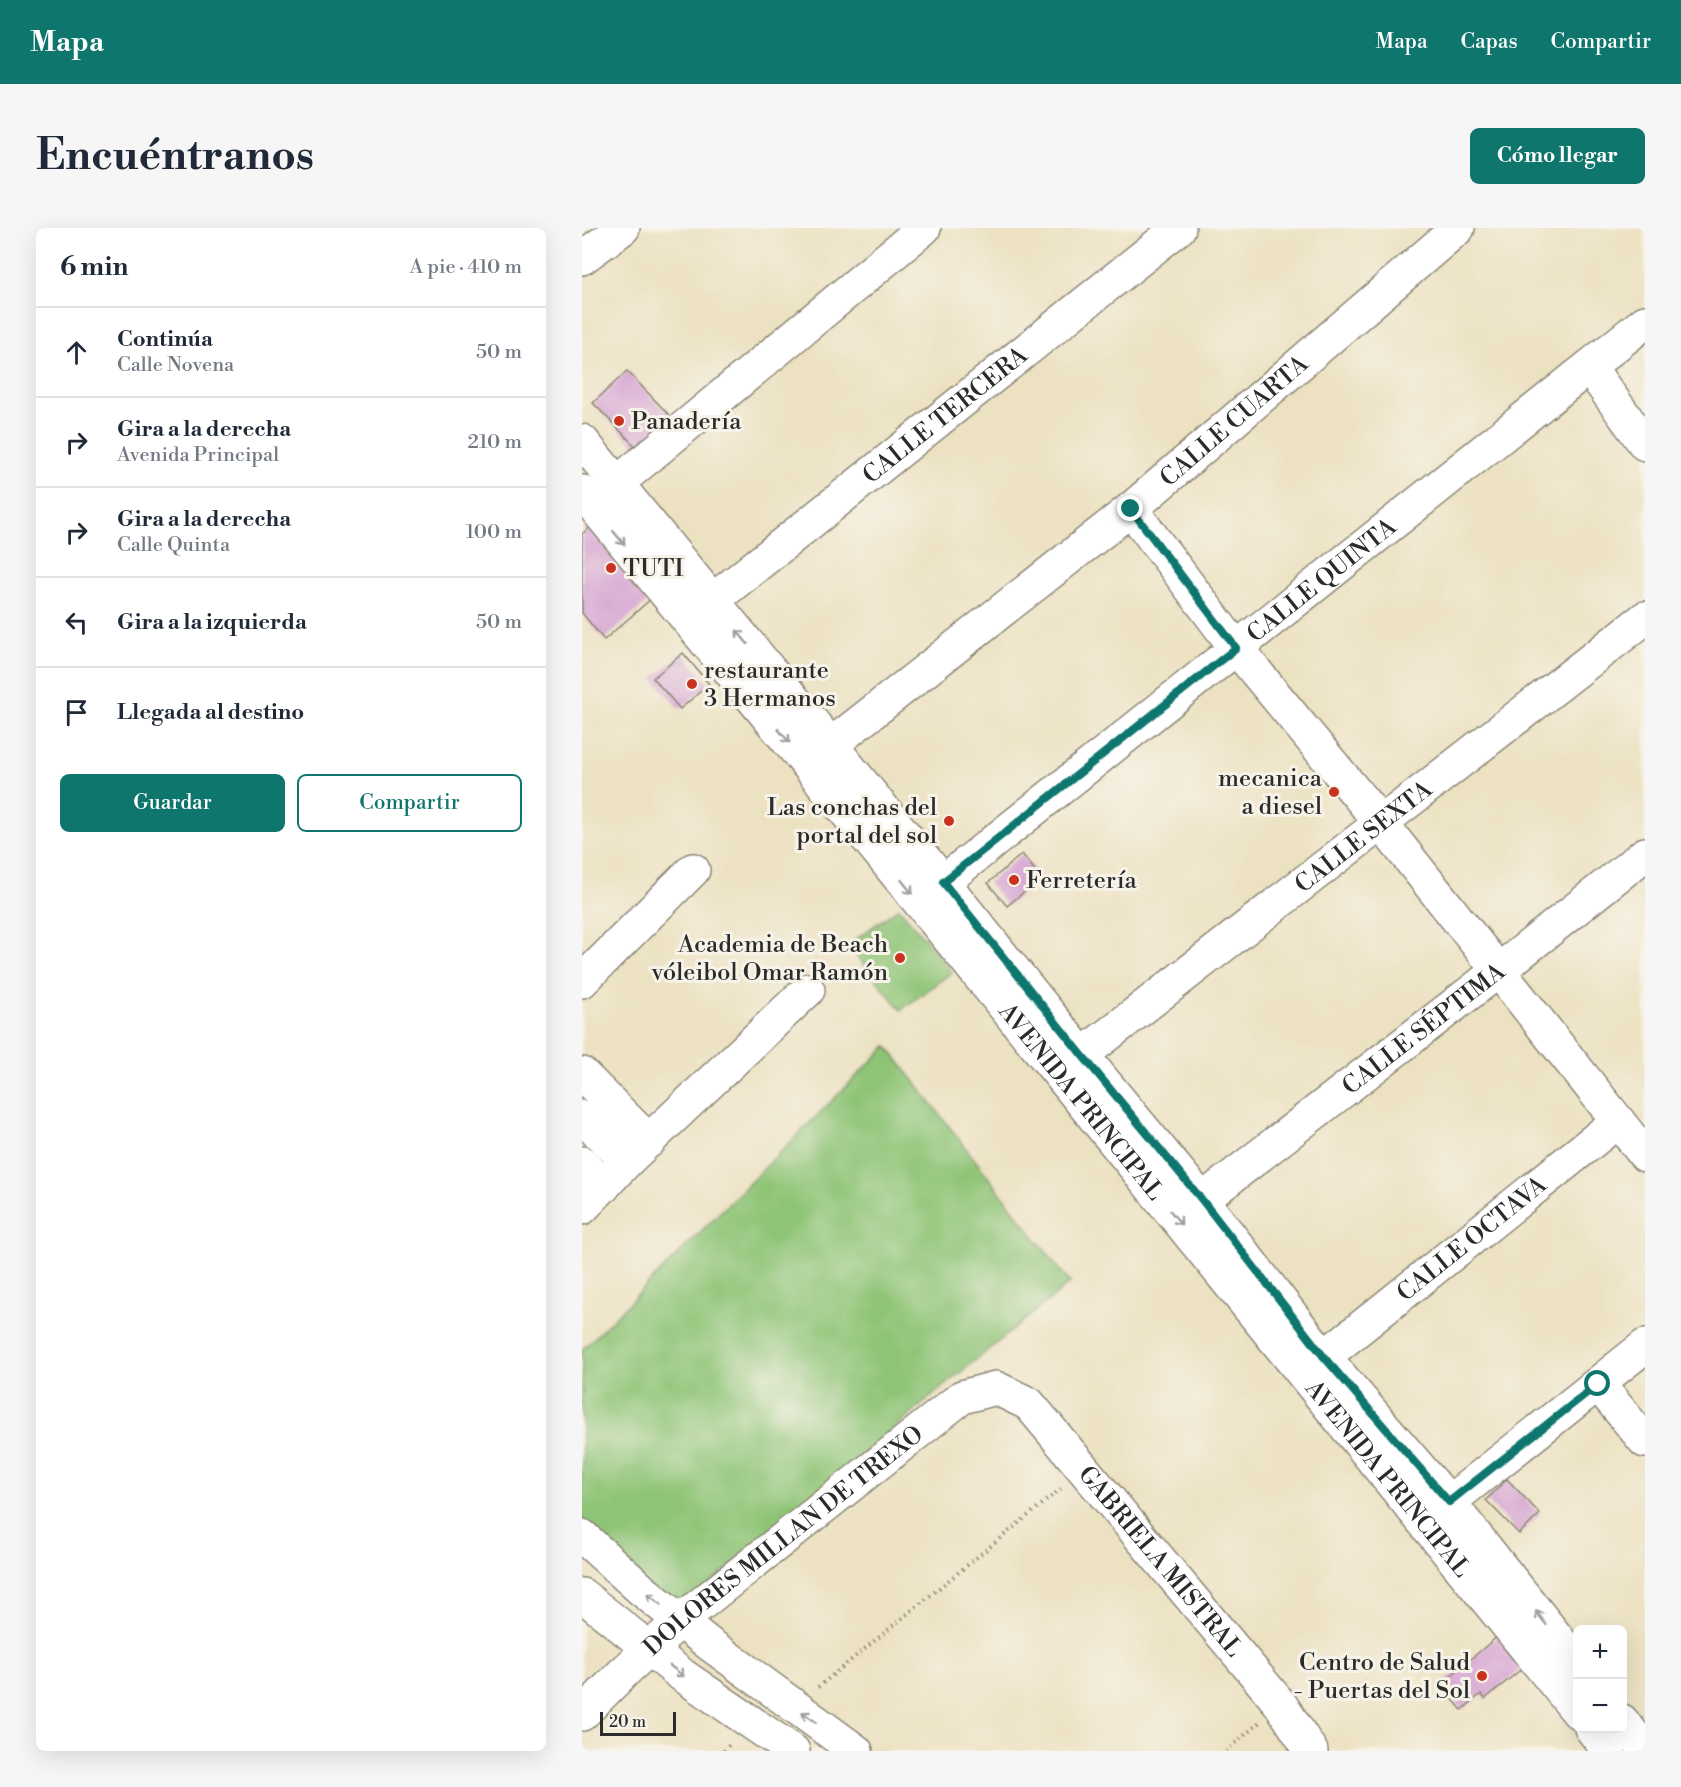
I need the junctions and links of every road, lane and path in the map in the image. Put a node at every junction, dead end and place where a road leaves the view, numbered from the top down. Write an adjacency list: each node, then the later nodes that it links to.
1 (623, 228): 5 (street)
2 (924, 228): 10 (street)
3 (1179, 228): 13 (street, CALLE TERCERA)
4 (1458, 228): 12 (street, CALLE CUARTA)
5 (582, 258)
6 (1645, 322): 7 (street, CALLE QUINTA)
7 (1589, 367): 8 (street); 15 (street, CALLE QUINTA)
8 (1645, 444)
9 (585, 452): 10 (street, AVENIDA PRINCIPAL)
10 (616, 484): 13 (street, AVENIDA PRINCIPAL)
11 (582, 492): 16 (street, AVENIDA PRINCIPAL, one-way to 16)
12 (1131, 509): 15 (street); 16 (street, CALLE CUARTA)
13 (712, 601): 16 (street, AVENIDA PRINCIPAL, one-way to 13)
14 (1645, 618): 17 (street, CALLE SEXTA)
15 (1236, 648): 17 (street); 20 (street, CALLE QUINTA)
16 (819, 755): 20 (street, AVENIDA PRINCIPAL); 46 (street, AVENIDA PRINCIPAL, one-way to 46)
17 (1380, 824): 21 (street); 24 (street, CALLE SEXTA)
18 (1645, 854): 21 (street, CALLE SÉPTIMA)
19 (693, 870): 22 (street)
20 (943, 882): 24 (street, AVENIDA PRINCIPAL)
21 (1498, 971): 27 (street); 32 (street, CALLE SÉPTIMA)
22 (582, 981)
23 (808, 990): 28 (street)
24 (1082, 1055): 32 (street, AVENIDA PRINCIPAL)
25 (582, 1074): 28 (street)
26 (582, 1117): 28 (street)
27 (1618, 1121): 29 (street); 34 (street, CALLE OCTAVA)
28 (638, 1151): 31 (street)
29 (1645, 1154)
30 (582, 1163): 31 (street)
31 (593, 1197)
32 (1202, 1200): 34 (street, AVENIDA PRINCIPAL)
33 (1645, 1346): 35 (street)
34 (1324, 1357): 39 (street, AVENIDA PRINCIPAL)
35 (1598, 1384): 37 (street); 39 (street)
36 (996, 1388): 38 (street, GABRIELA MISTRAL); 42 (street, DOLORES MILLAN DE TREXO)
37 (1645, 1441)
38 (1084, 1469): 45 (street, GABRIELA MISTRAL); 47 (path)
39 (1449, 1502): 44 (street, AVENIDA PRINCIPAL, one-way to 39)
40 (582, 1536): 42 (street, one-way to 40)
41 (582, 1595): 43 (street)
42 (681, 1620): 43 (street, DOLORES MILLAN DE TREXO); 47 (street)
43 (649, 1648): 48 (street, DOLORES MILLAN DE TREXO); 51 (street, one-way to 51)
44 (1573, 1658)
45 (1281, 1705): 53 (path); 54 (street, GABRIELA MISTRAL)
46 (1573, 1706)
47 (794, 1707): 52 (street, one-way to 47)
48 (582, 1714)
49 (1624, 1733): 50 (street)
50 (1645, 1749)
51 (793, 1751)
52 (856, 1751)
53 (1226, 1751)
54 (1311, 1751)

